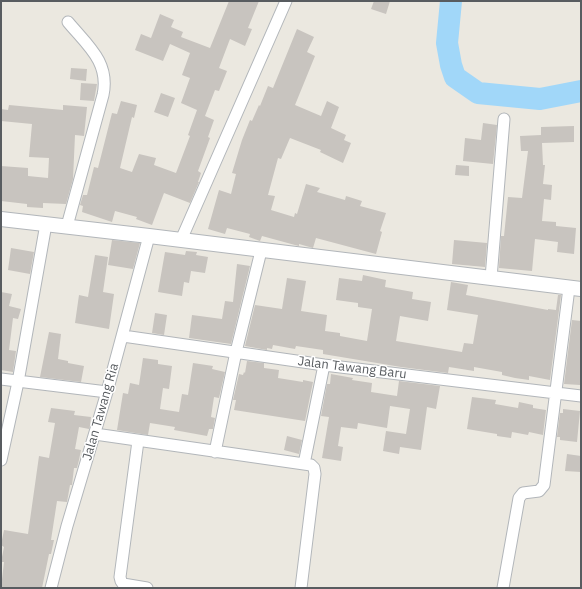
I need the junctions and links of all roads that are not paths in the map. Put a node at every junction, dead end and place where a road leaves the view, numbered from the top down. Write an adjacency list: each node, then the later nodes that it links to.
1 (286, 1): 8 (street)
2 (68, 22): 6 (street)
3 (504, 118): 10 (street)
4 (1, 220): 5 (street)
5 (46, 224): 6 (street); 16 (street)
6 (67, 226): 7 (street)
7 (148, 236): 8 (street); 12 (street, Jalan Tawang Ria)
8 (181, 240): 9 (street)
9 (261, 251): 10 (street); 13 (street)
10 (490, 278): 11 (street)
11 (575, 288): 18 (street)
12 (123, 336): 13 (street, Jalan Tawang Baru); 17 (street, Jalan Tawang Ria)
13 (236, 352): 14 (street, Jalan Tawang Baru); 22 (street)
14 (324, 365): 18 (street, Jalan Tawang Baru); 24 (street)
15 (1, 379): 16 (street)
16 (18, 382): 17 (street); 23 (street)
17 (107, 392): 20 (street, Jalan Tawang Ria)
18 (557, 394): 19 (street, Jalan Tawang Baru); 28 (street)
19 (581, 396)
20 (95, 434): 21 (street); 25 (street, Jalan Tawang Ria)
21 (138, 441): 22 (street); 26 (street)
22 (215, 452): 24 (street)
23 (1, 460)
24 (304, 464): 27 (street)
25 (51, 588)
26 (147, 588)
27 (301, 588)
28 (503, 588)

